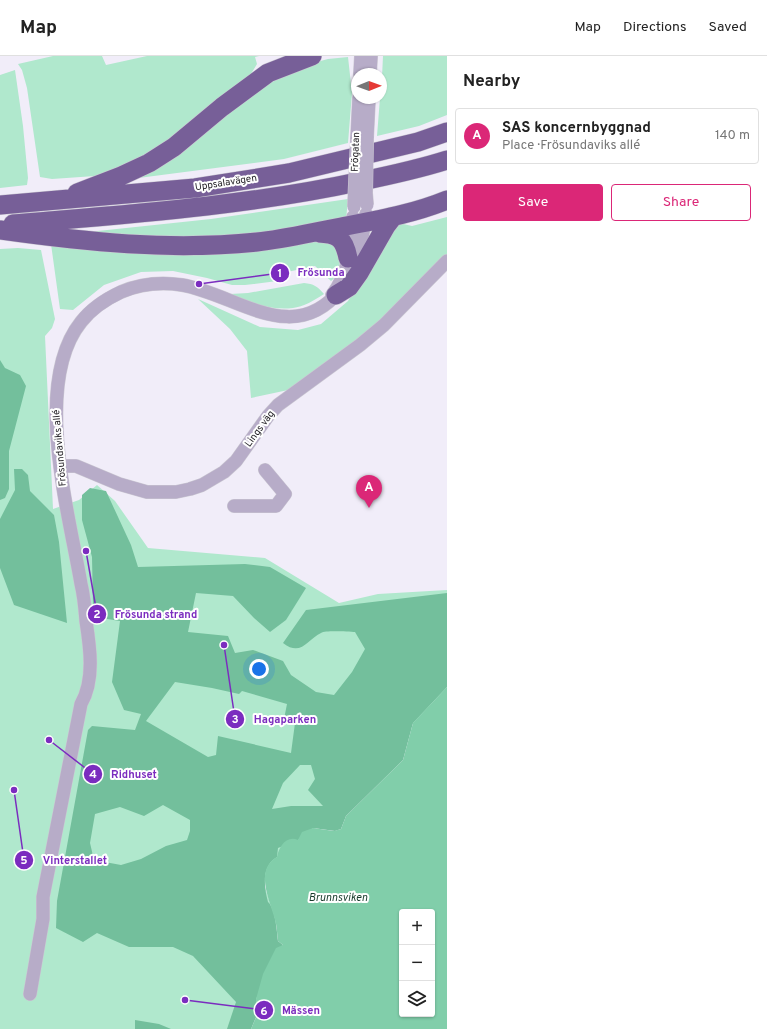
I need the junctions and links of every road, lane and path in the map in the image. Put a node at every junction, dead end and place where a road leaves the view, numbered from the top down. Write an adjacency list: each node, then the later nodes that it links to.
1 (312, 56): 11 (highway)
2 (361, 56): 4 (street)
3 (371, 56): 5 (street)
4 (360, 68)
5 (370, 68)
6 (359, 104): 9 (street, Frögatan)
7 (368, 104): 9 (street, Frögatan)
8 (447, 132): 11 (highway, Uppsalavägen)
9 (362, 138): 14 (street, Frögatan, bridge)
10 (447, 160): 16 (highway, Uppsalavägen)
11 (58, 200): 13 (highway, Uppsalavägen)
12 (447, 200): 15 (highway)
13 (0, 205)
14 (360, 215): 15 (highway); 18 (highway); 19 (street, Frösundaviks allé); 21 (street)
15 (393, 217): 21 (highway)
16 (0, 226)
17 (0, 230): 18 (highway)
18 (311, 233): 19 (highway)
19 (348, 258): 21 (street, Frösundaviks allé)
20 (447, 261): 22 (street, Lings väg)
21 (330, 300): 22 (street, Frösundaviks allé)
22 (61, 466): 25 (street, Frösundaviks allé)
23 (265, 470): 24 (street)
24 (234, 506)
25 (30, 994)

